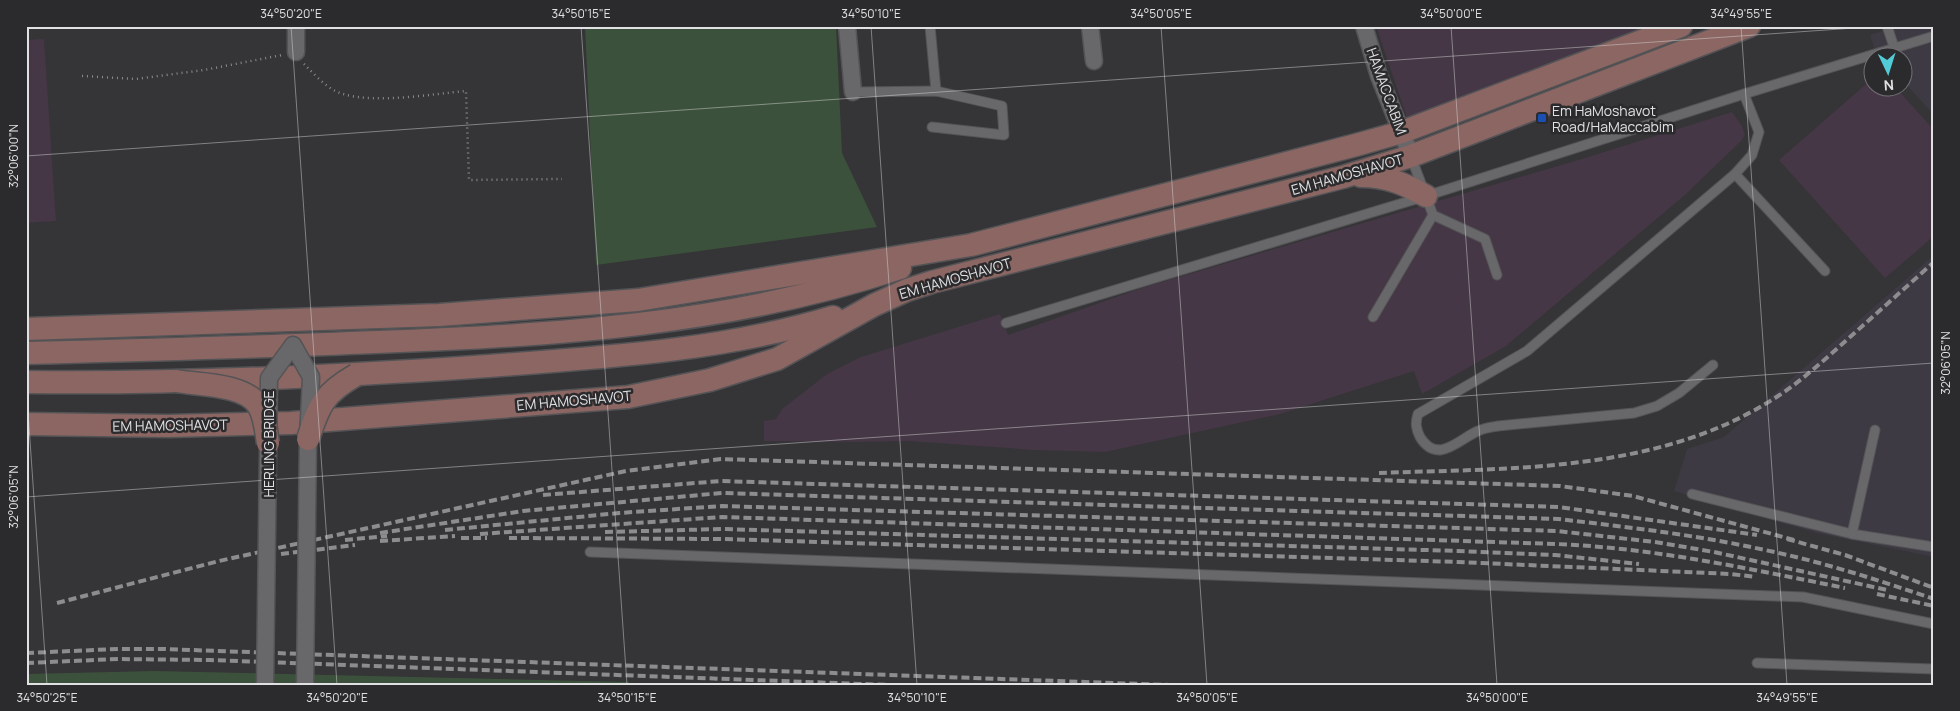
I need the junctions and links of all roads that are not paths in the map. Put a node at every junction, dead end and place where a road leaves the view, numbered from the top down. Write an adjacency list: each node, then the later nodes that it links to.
1 (296, 26): 11 (street)
2 (847, 26): 14 (street)
3 (930, 26): 13 (lane)
4 (1090, 26): 12 (street)
5 (1364, 26): 17 (street, HAMACCABIM)
6 (1682, 26): 17 (main road, EM HAMOSHAVOT)
7 (1749, 26): 18 (main road, EM HAMOSHAVOT)
8 (1887, 26): 10 (lane)
9 (1934, 36): 10 (lane)
10 (1894, 47): 15 (lane)
11 (296, 52)
12 (1094, 61)
13 (936, 91): 14 (lane); 16 (lane)
14 (853, 92)
15 (1744, 94): 19 (lane); 21 (lane)
16 (932, 127)
17 (1402, 132): 18 (street, HAMACCABIM); 22 (main road, EM HAMOSHAVOT)
18 (1411, 156): 20 (main road, EM HAMOSHAVOT); 21 (lane)
19 (1734, 174): 23 (lane); 31 (lane)
20 (1343, 177): 21 (main road); 25 (main road, EM HAMOSHAVOT)
21 (1430, 206): 24 (lane); 26 (lane); 27 (lane)
22 (971, 245): 28 (main road, EM HAMOSHAVOT); 29 (main road)
23 (1825, 271)
24 (1497, 275)
25 (874, 305): 32 (main road); 37 (main road, EM HAMOSHAVOT)
26 (1373, 318)
27 (1006, 324)
28 (26, 329)
29 (293, 345): 30 (main road); 33 (street, bridge); 34 (street, HERLING BRIDGE, bridge)
30 (26, 353)
31 (1714, 365)
32 (356, 375): 33 (main road); 39 (main road, bridge)
33 (311, 376): 34 (main road); 39 (street, bridge)
34 (269, 378): 36 (main road, bridge); 40 (street, HERLING BRIDGE, bridge)
35 (26, 382): 36 (main road)
36 (176, 382): 40 (main road, bridge)
37 (26, 424)
38 (1875, 430): 42 (lane)
39 (308, 439): 49 (street, bridge)
40 (268, 443): 48 (street, HERLING BRIDGE, bridge)
41 (1692, 494): 42 (lane)
42 (1852, 534): 43 (lane)
43 (1934, 547)
44 (590, 552): 45 (lane)
45 (1934, 624)
46 (1757, 663): 47 (lane)
47 (1934, 669)
48 (265, 685)
49 (305, 685)

